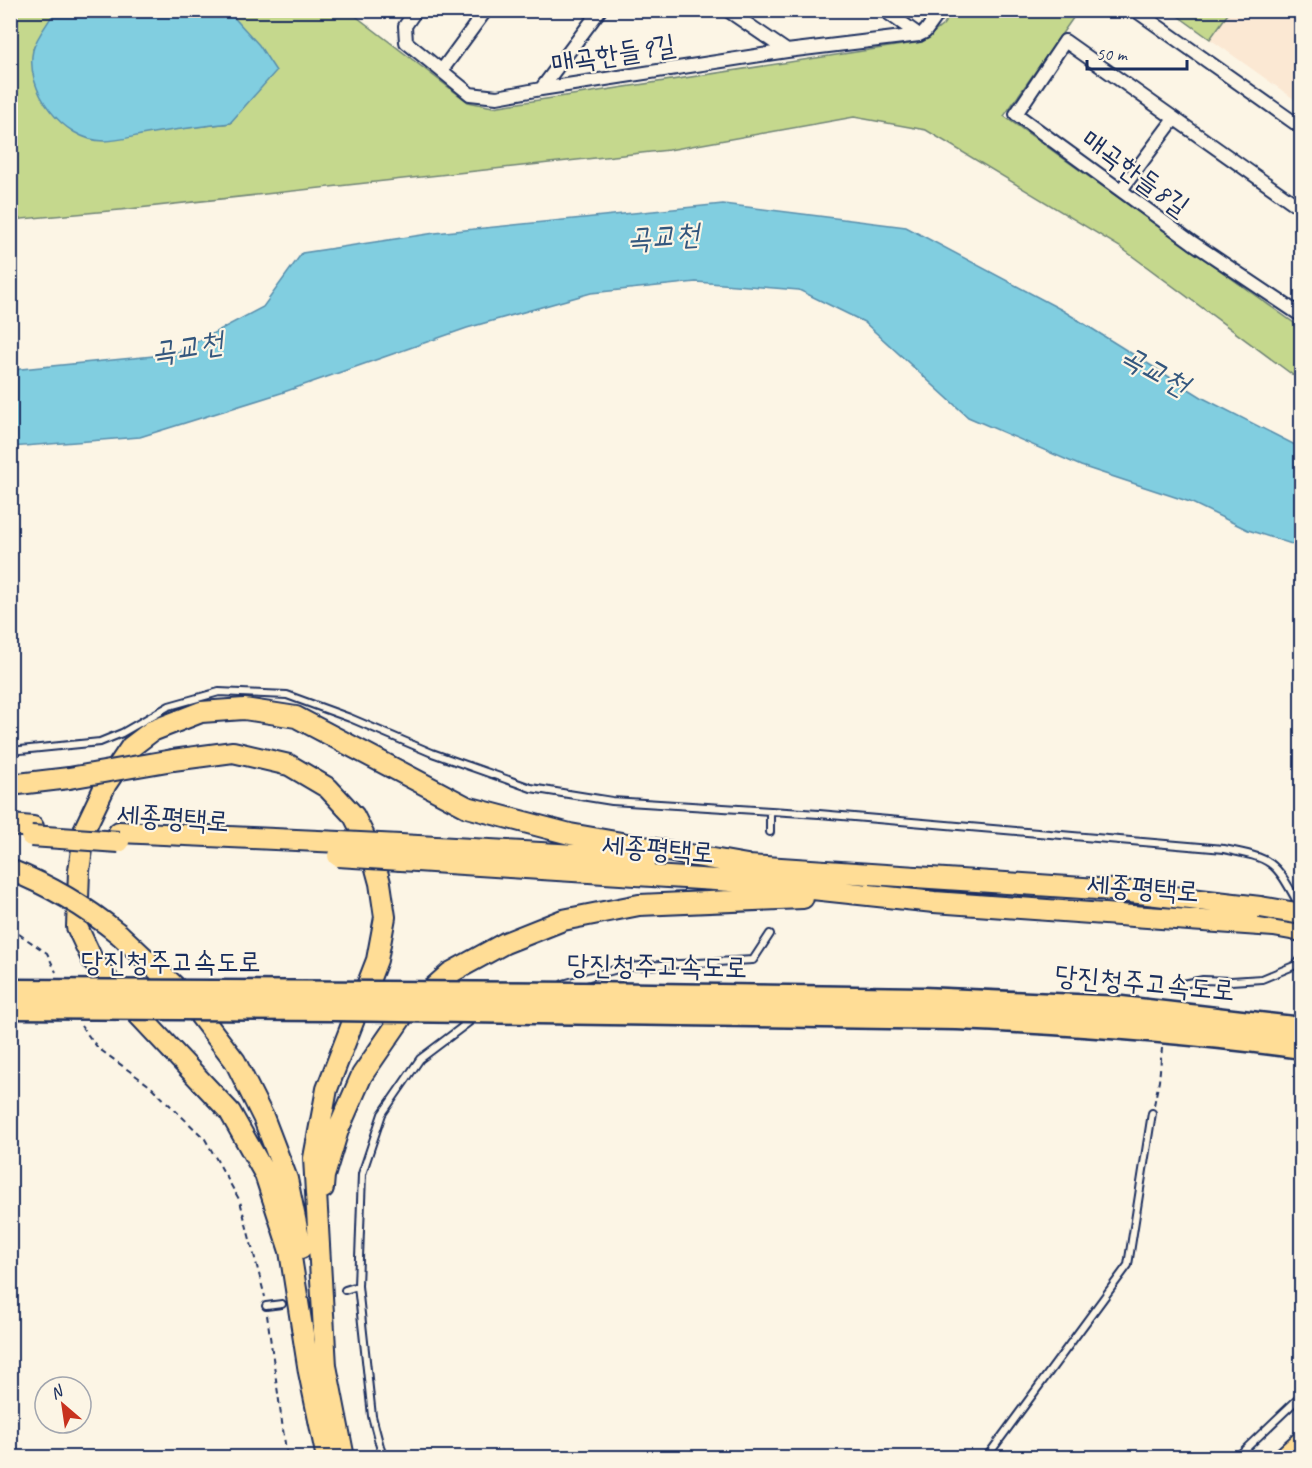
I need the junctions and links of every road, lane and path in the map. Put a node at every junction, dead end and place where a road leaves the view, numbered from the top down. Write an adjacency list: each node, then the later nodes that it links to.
1 (416, 10): 10 (street, 매곡한들9길)
2 (486, 10): 10 (street)
3 (600, 10): 11 (street)
4 (728, 10): 9 (street)
5 (884, 10): 8 (street)
6 (941, 10): 8 (street)
7 (1135, 10): 13 (street)
8 (919, 35): 9 (street, 매곡한들9길)
9 (787, 51): 11 (street, 매곡한들9길)
10 (442, 70): 11 (street, 매곡한들9길)
11 (541, 88)
12 (1174, 119): 14 (street); 14 (street, 매곡한들8길); 15 (street)
13 (1302, 128)
14 (1121, 190): 16 (street, 매곡한들8길)
15 (1302, 208)
16 (1302, 316)
17 (10, 751): 19 (lane)
18 (10, 785): 41 (highway, bridge)
19 (770, 811): 22 (lane); 28 (lane)
20 (10, 825): 21 (highway, 세종평택로)
21 (32, 831): 23 (highway, 세종평택로); 24 (highway, 세종평택로, bridge)
22 (770, 832)
23 (10, 834)
24 (401, 853): 25 (highway, 세종평택로); 27 (highway, 세종평택로)
25 (747, 866): 28 (highway, 세종평택로, bridge); 46 (highway)
26 (10, 870): 46 (highway, bridge)
27 (870, 895): 30 (highway, 세종평택로); 41 (highway)
28 (1302, 915)
29 (10, 928): 33 (path)
30 (1302, 931)
31 (770, 934): 42 (lane)
32 (1302, 958): 34 (lane)
33 (57, 975)
34 (1183, 984)
35 (10, 991): 38 (highway, 당진청주고속도로, bridge)
36 (10, 1008): 39 (highway, 당진청주고속도로, bridge)
37 (75, 1019): 45 (path)
38 (1302, 1029)
39 (1302, 1047)
40 (1152, 1113): 53 (lane)
41 (319, 1259): 51 (highway)
42 (358, 1286): 43 (lane); 52 (lane)
43 (345, 1290)
44 (282, 1304): 45 (lane)
45 (266, 1306): 49 (path)
46 (309, 1372): 50 (highway)
47 (1302, 1395): 54 (lane)
48 (1302, 1441): 55 (highway)
49 (287, 1458)
50 (327, 1458)
51 (344, 1458)
52 (383, 1458)
53 (986, 1458)
54 (1236, 1458)
55 (1283, 1458)

